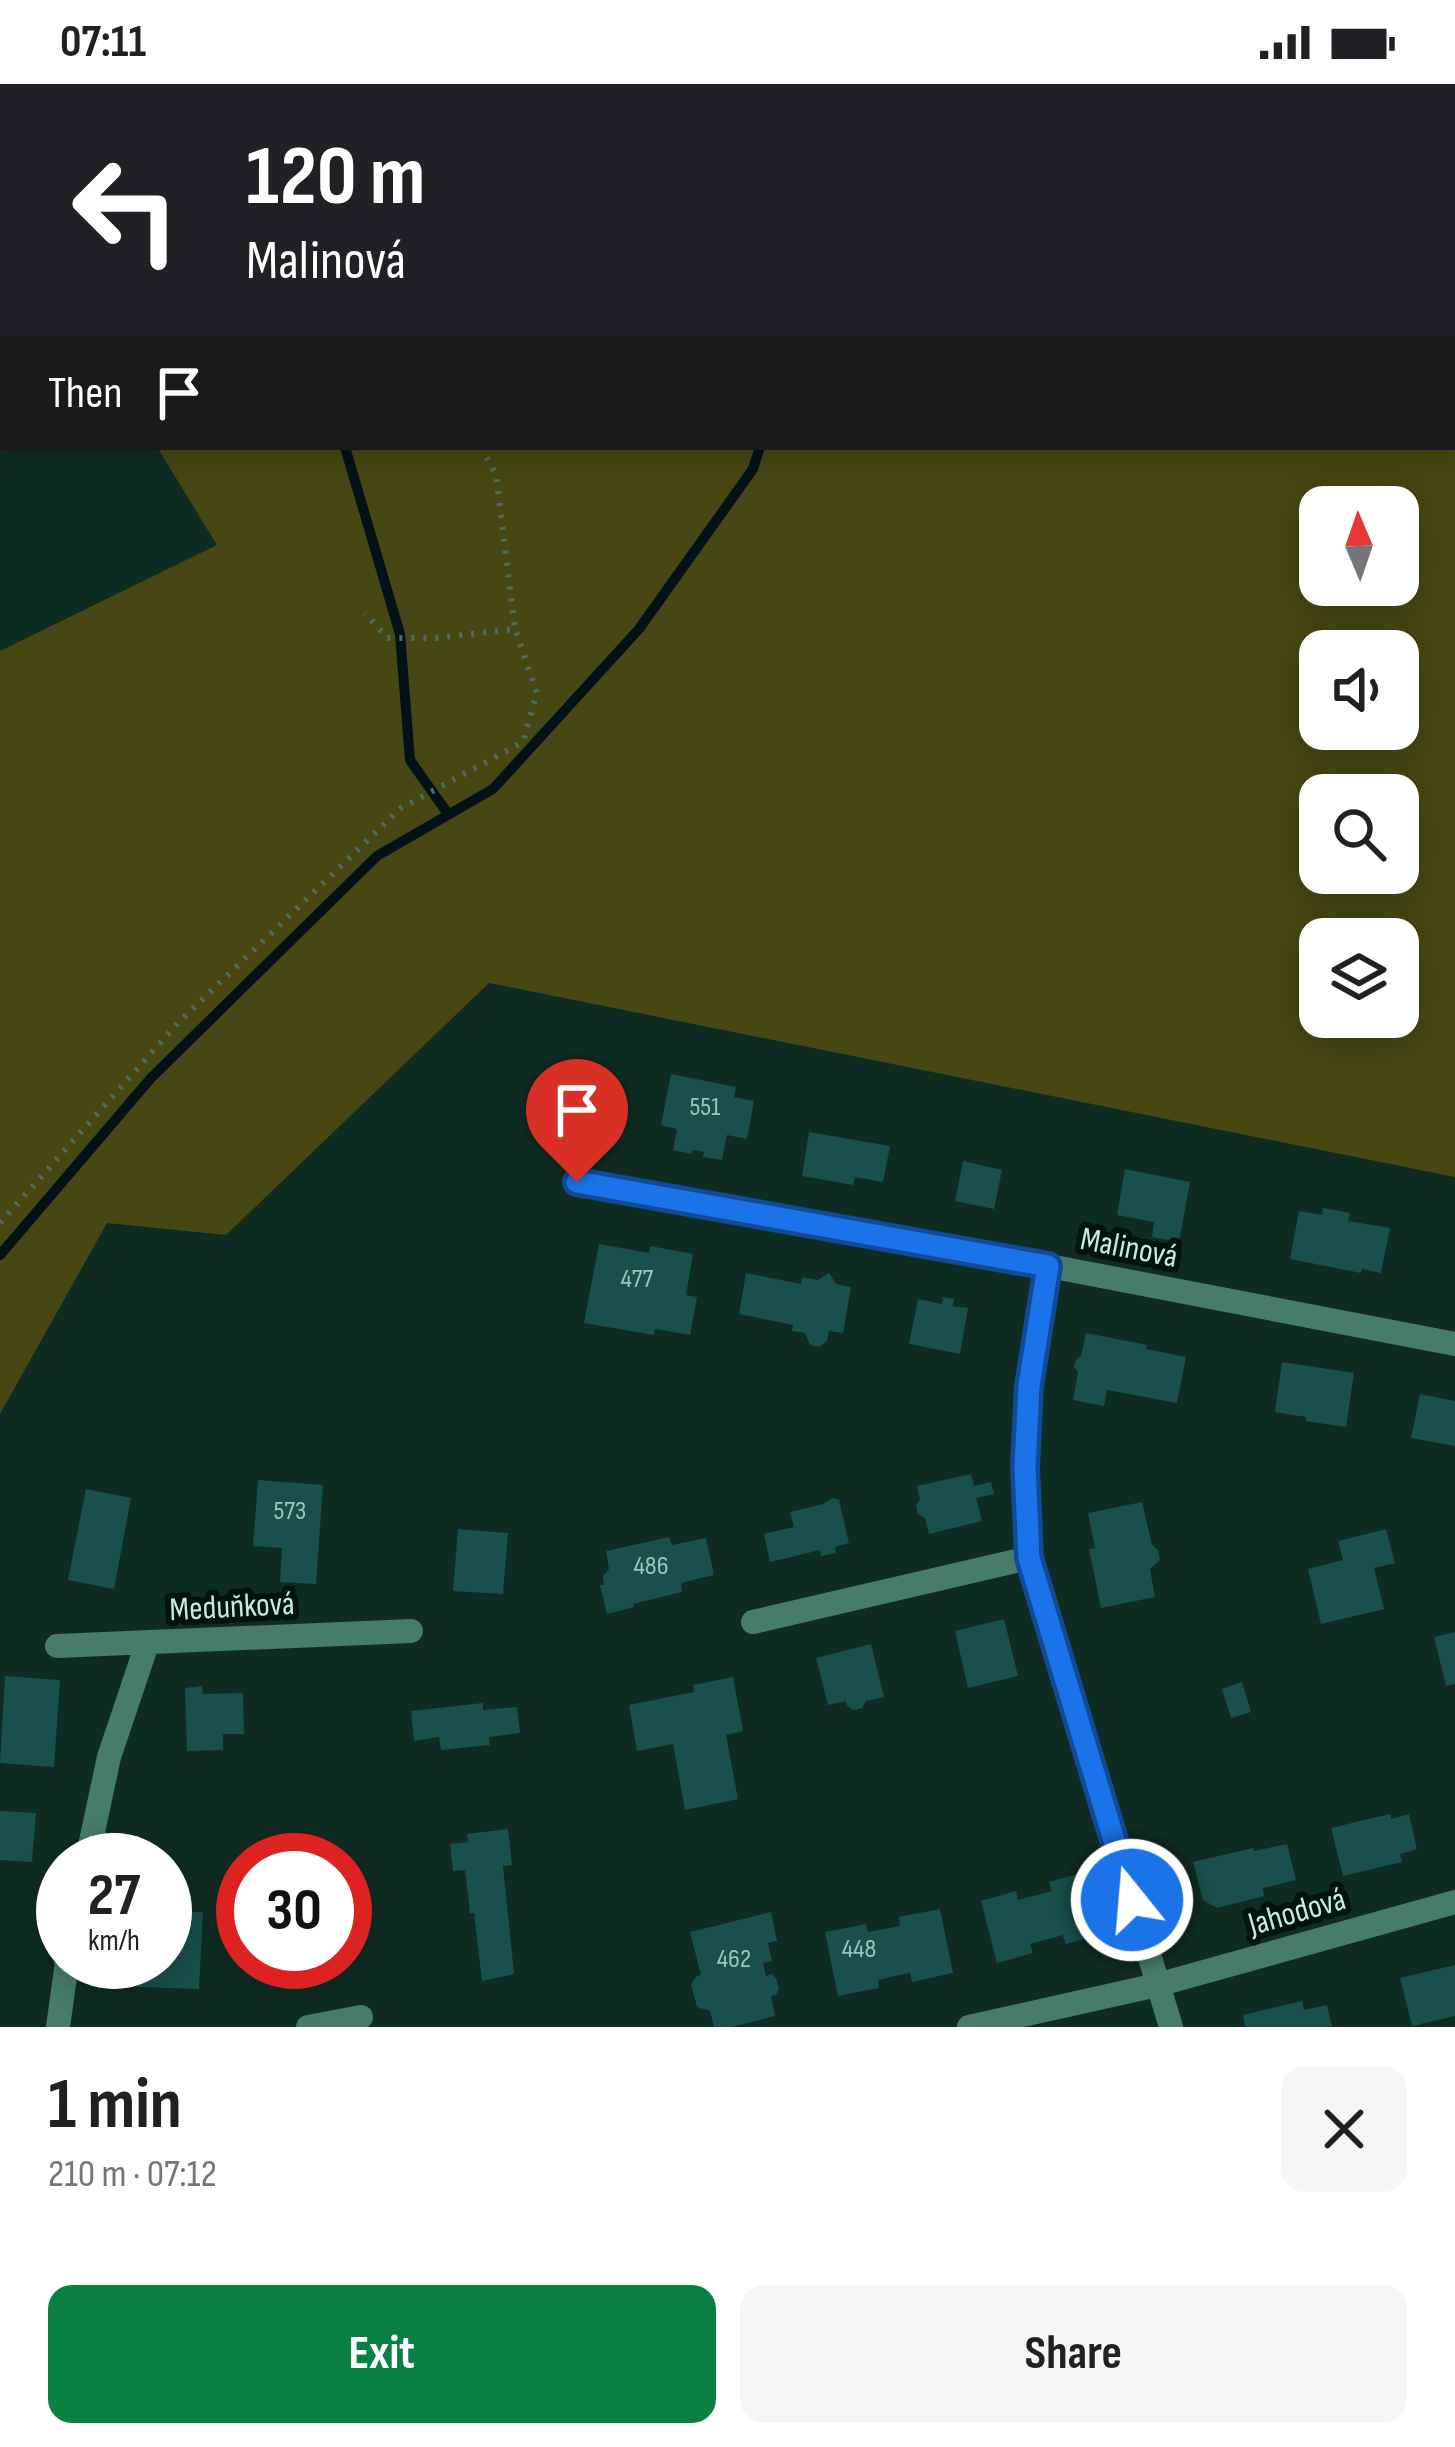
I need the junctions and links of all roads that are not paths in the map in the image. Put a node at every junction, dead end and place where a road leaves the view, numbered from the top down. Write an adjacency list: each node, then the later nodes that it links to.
1 (577, 1182): 2 (street, Malinová)
2 (1048, 1266): 3 (street, Malinová); 4 (street)
3 (1455, 1344)
4 (1029, 1558): 5 (street); 11 (street)
5 (753, 1622)
6 (411, 1631): 7 (street, Meduňková)
7 (147, 1644): 8 (street, Meduňková); 9 (street)
8 (57, 1646)
9 (93, 1833)
10 (1455, 1902): 11 (street, Jahodová)
11 (1157, 1985): 16 (street, Jahodová); 17 (street)
12 (64, 1989): 14 (street)
13 (361, 2017): 15 (street)
14 (58, 2027)
15 (308, 2027)
16 (969, 2027)
17 (1171, 2027)

